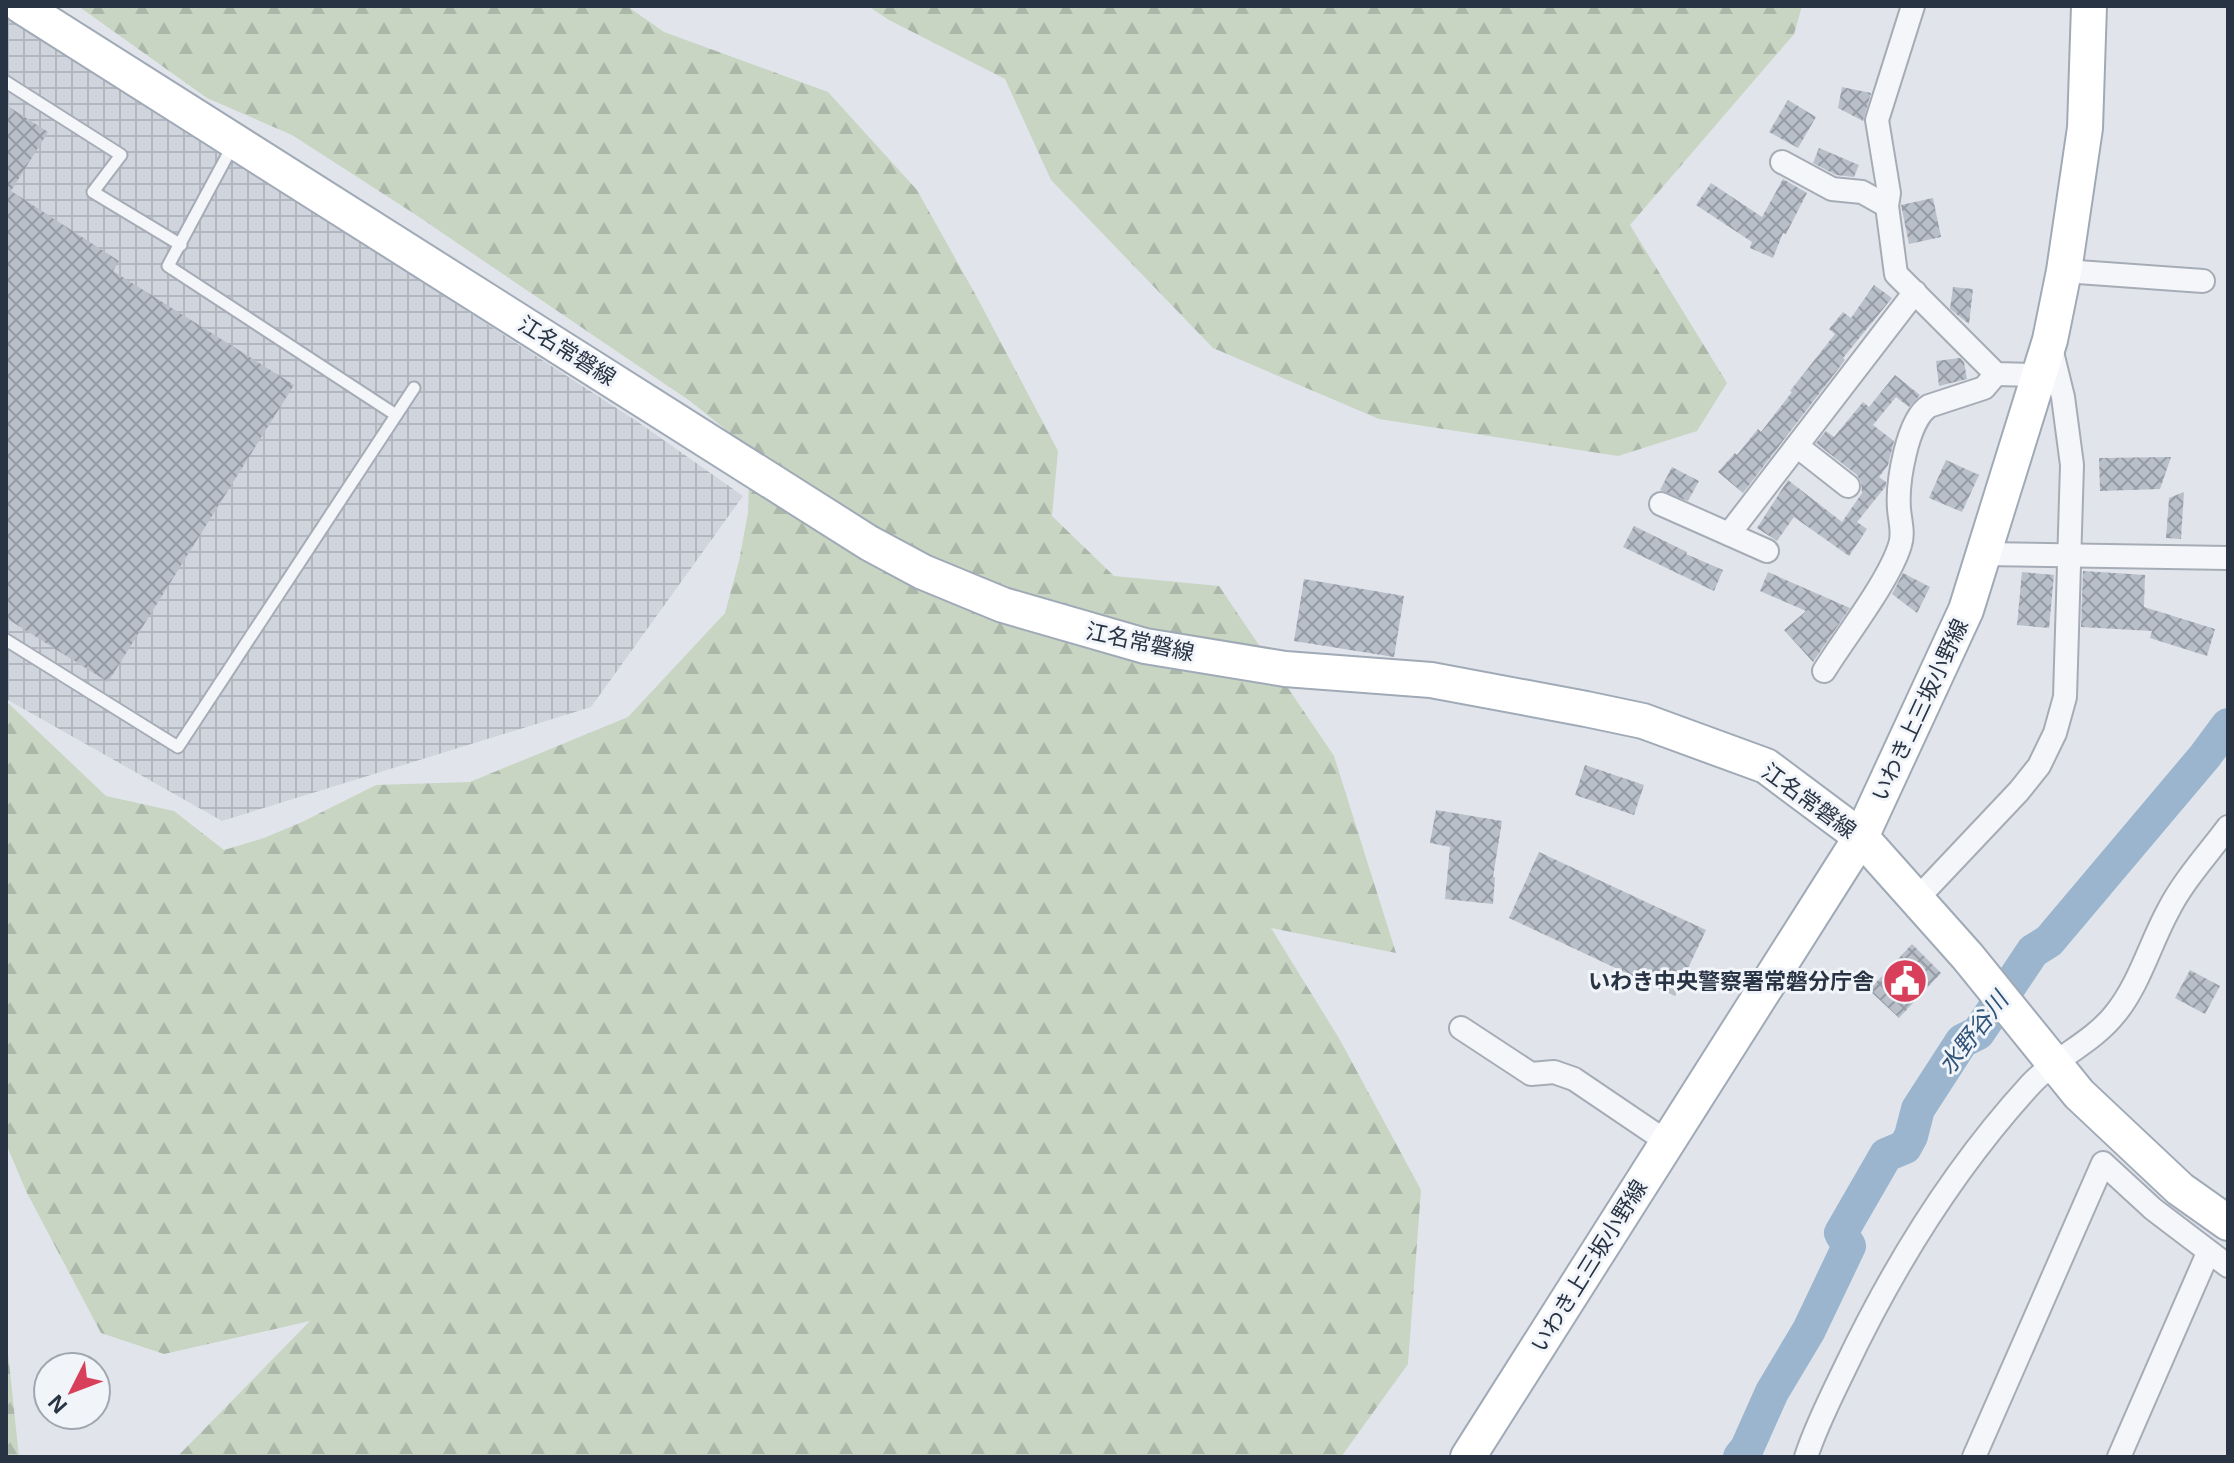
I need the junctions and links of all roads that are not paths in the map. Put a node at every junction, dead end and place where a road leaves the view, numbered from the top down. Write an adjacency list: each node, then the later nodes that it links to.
1 (21, 6): 5 (main road, 江名常磐線)
2 (1913, 6): 7 (street)
3 (2089, 6): 9 (main road, いわき上三坂小野線)
4 (6, 82): 8 (lane)
5 (235, 141): 8 (lane); 28 (main road, 江名常磐線)
6 (1782, 162): 7 (street)
7 (1887, 206): 11 (street)
8 (181, 245): 16 (lane)
9 (2064, 271): 10 (street); 12 (main road, いわき上三坂小野線)
10 (2203, 281)
11 (1915, 292): 13 (street); 17 (street)
12 (2050, 340): 14 (main road, いわき上三坂小野線); 23 (street)
13 (1996, 374): 14 (street); 26 (street)
14 (2039, 375): 22 (main road, いわき上三坂小野線)
15 (414, 388): 16 (lane)
16 (396, 415): 25 (lane)
17 (1797, 446): 18 (street); 20 (street)
18 (1848, 486)
19 (1661, 504): 20 (street)
20 (1729, 534): 21 (street)
21 (1767, 551)
22 (1983, 554): 23 (street); 28 (main road, いわき上三坂小野線)
23 (2067, 556): 24 (street); 29 (street)
24 (2228, 558)
25 (6, 640)
26 (1824, 671)
27 (2228, 827): 31 (street)
28 (1861, 837): 29 (main road, 江名常磐線); 32 (main road, いわき上三坂小野線)
29 (1916, 900): 31 (main road, 江名常磐線)
30 (1461, 1028): 32 (street)
31 (2056, 1064): 33 (main road, 江名常磐線); 37 (street)
32 (1667, 1142): 36 (main road, いわき上三坂小野線)
33 (2228, 1223)
34 (2208, 1253): 35 (street); 38 (street); 39 (street)
35 (2228, 1266)
36 (1468, 1457)
37 (1806, 1457)
38 (1974, 1457)
39 (2119, 1457)

